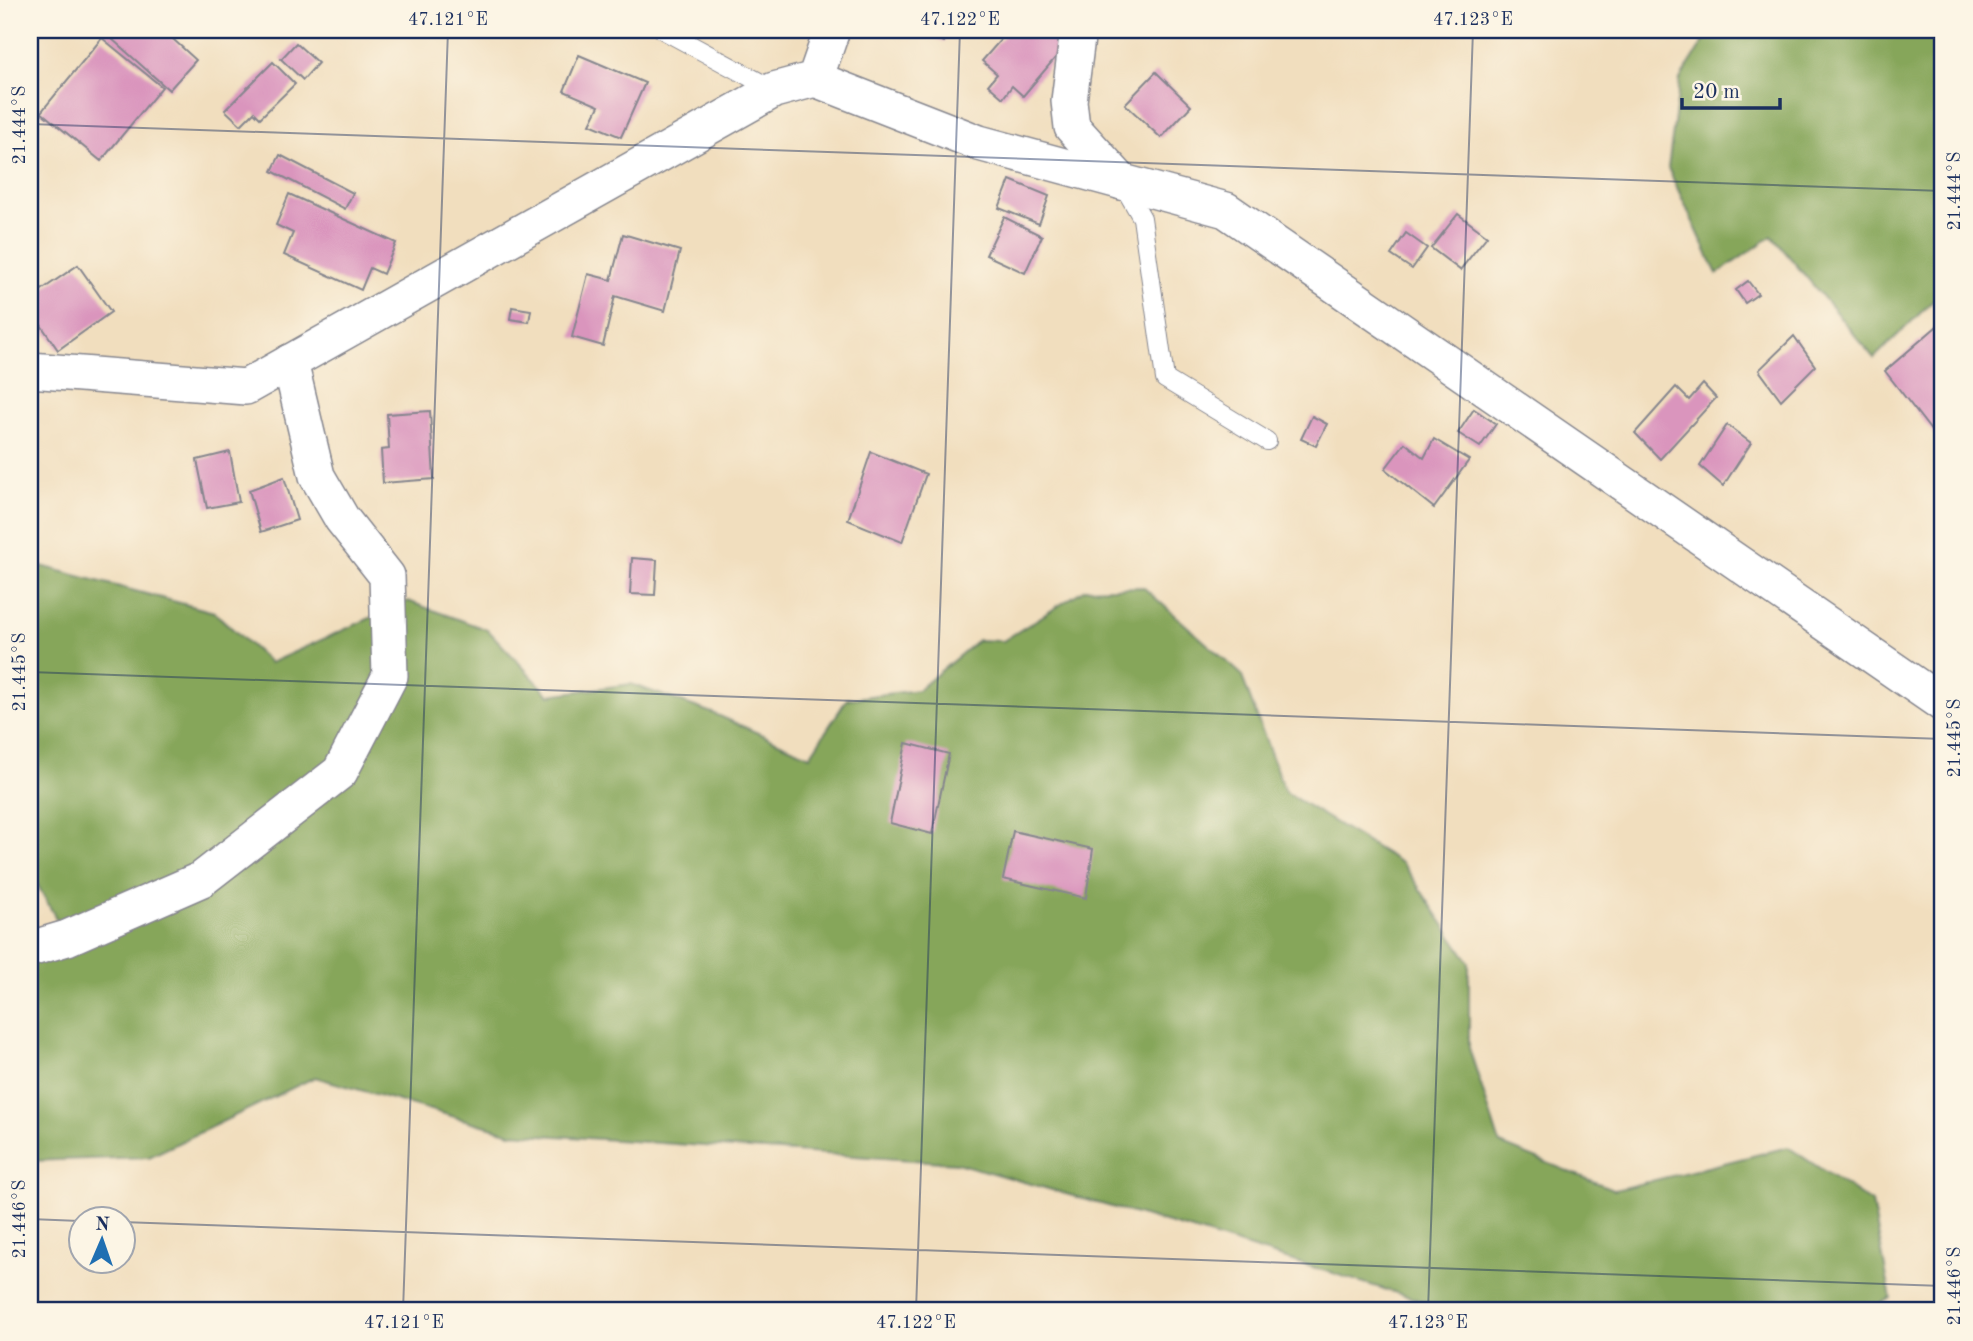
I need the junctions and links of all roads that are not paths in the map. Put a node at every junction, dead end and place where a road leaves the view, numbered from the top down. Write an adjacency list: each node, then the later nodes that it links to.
1 (663, 30): 5 (lane)
2 (832, 30): 4 (street)
3 (1078, 30): 6 (street)
4 (815, 79): 5 (street); 6 (street)
5 (774, 90): 7 (street)
6 (1122, 182): 9 (lane); 10 (street)
7 (290, 362): 8 (street); 11 (street)
8 (30, 370)
9 (1267, 441)
10 (1943, 704)
11 (30, 949)

